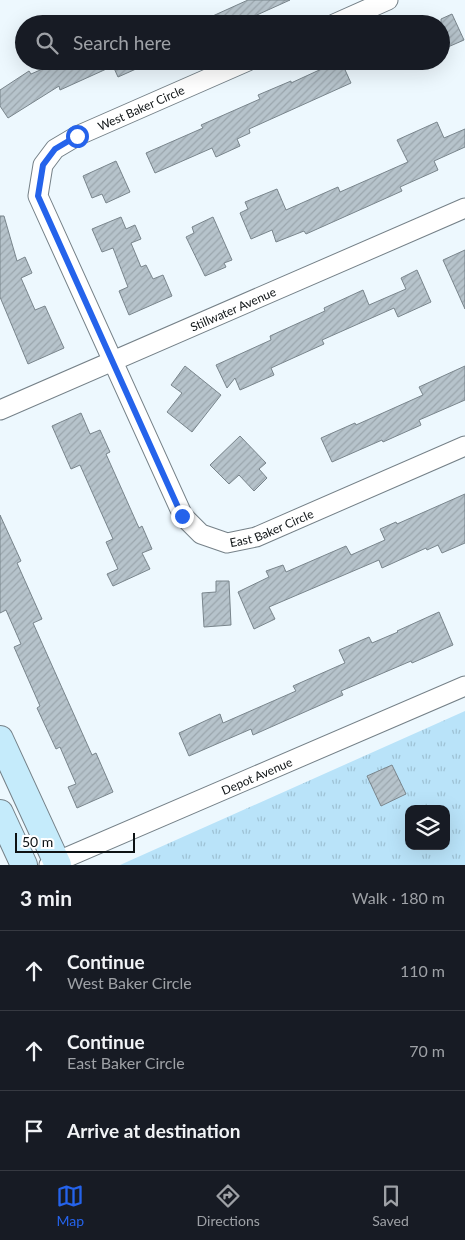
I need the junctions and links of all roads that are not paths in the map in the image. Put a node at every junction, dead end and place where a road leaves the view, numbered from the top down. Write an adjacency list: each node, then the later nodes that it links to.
1 (388, 0): 2 (street)
2 (354, 15)
3 (227, 70): 5 (street, West Baker Circle)
4 (465, 208): 5 (street, Stillwater Avenue)
5 (113, 361): 6 (street, Stillwater Avenue); 7 (street, East Baker Circle)
6 (0, 410)
7 (465, 446)
8 (465, 686): 11 (street, Depot Avenue)
9 (0, 739): 11 (main road)
10 (0, 813): 12 (main road)
11 (55, 864)
12 (24, 865)

